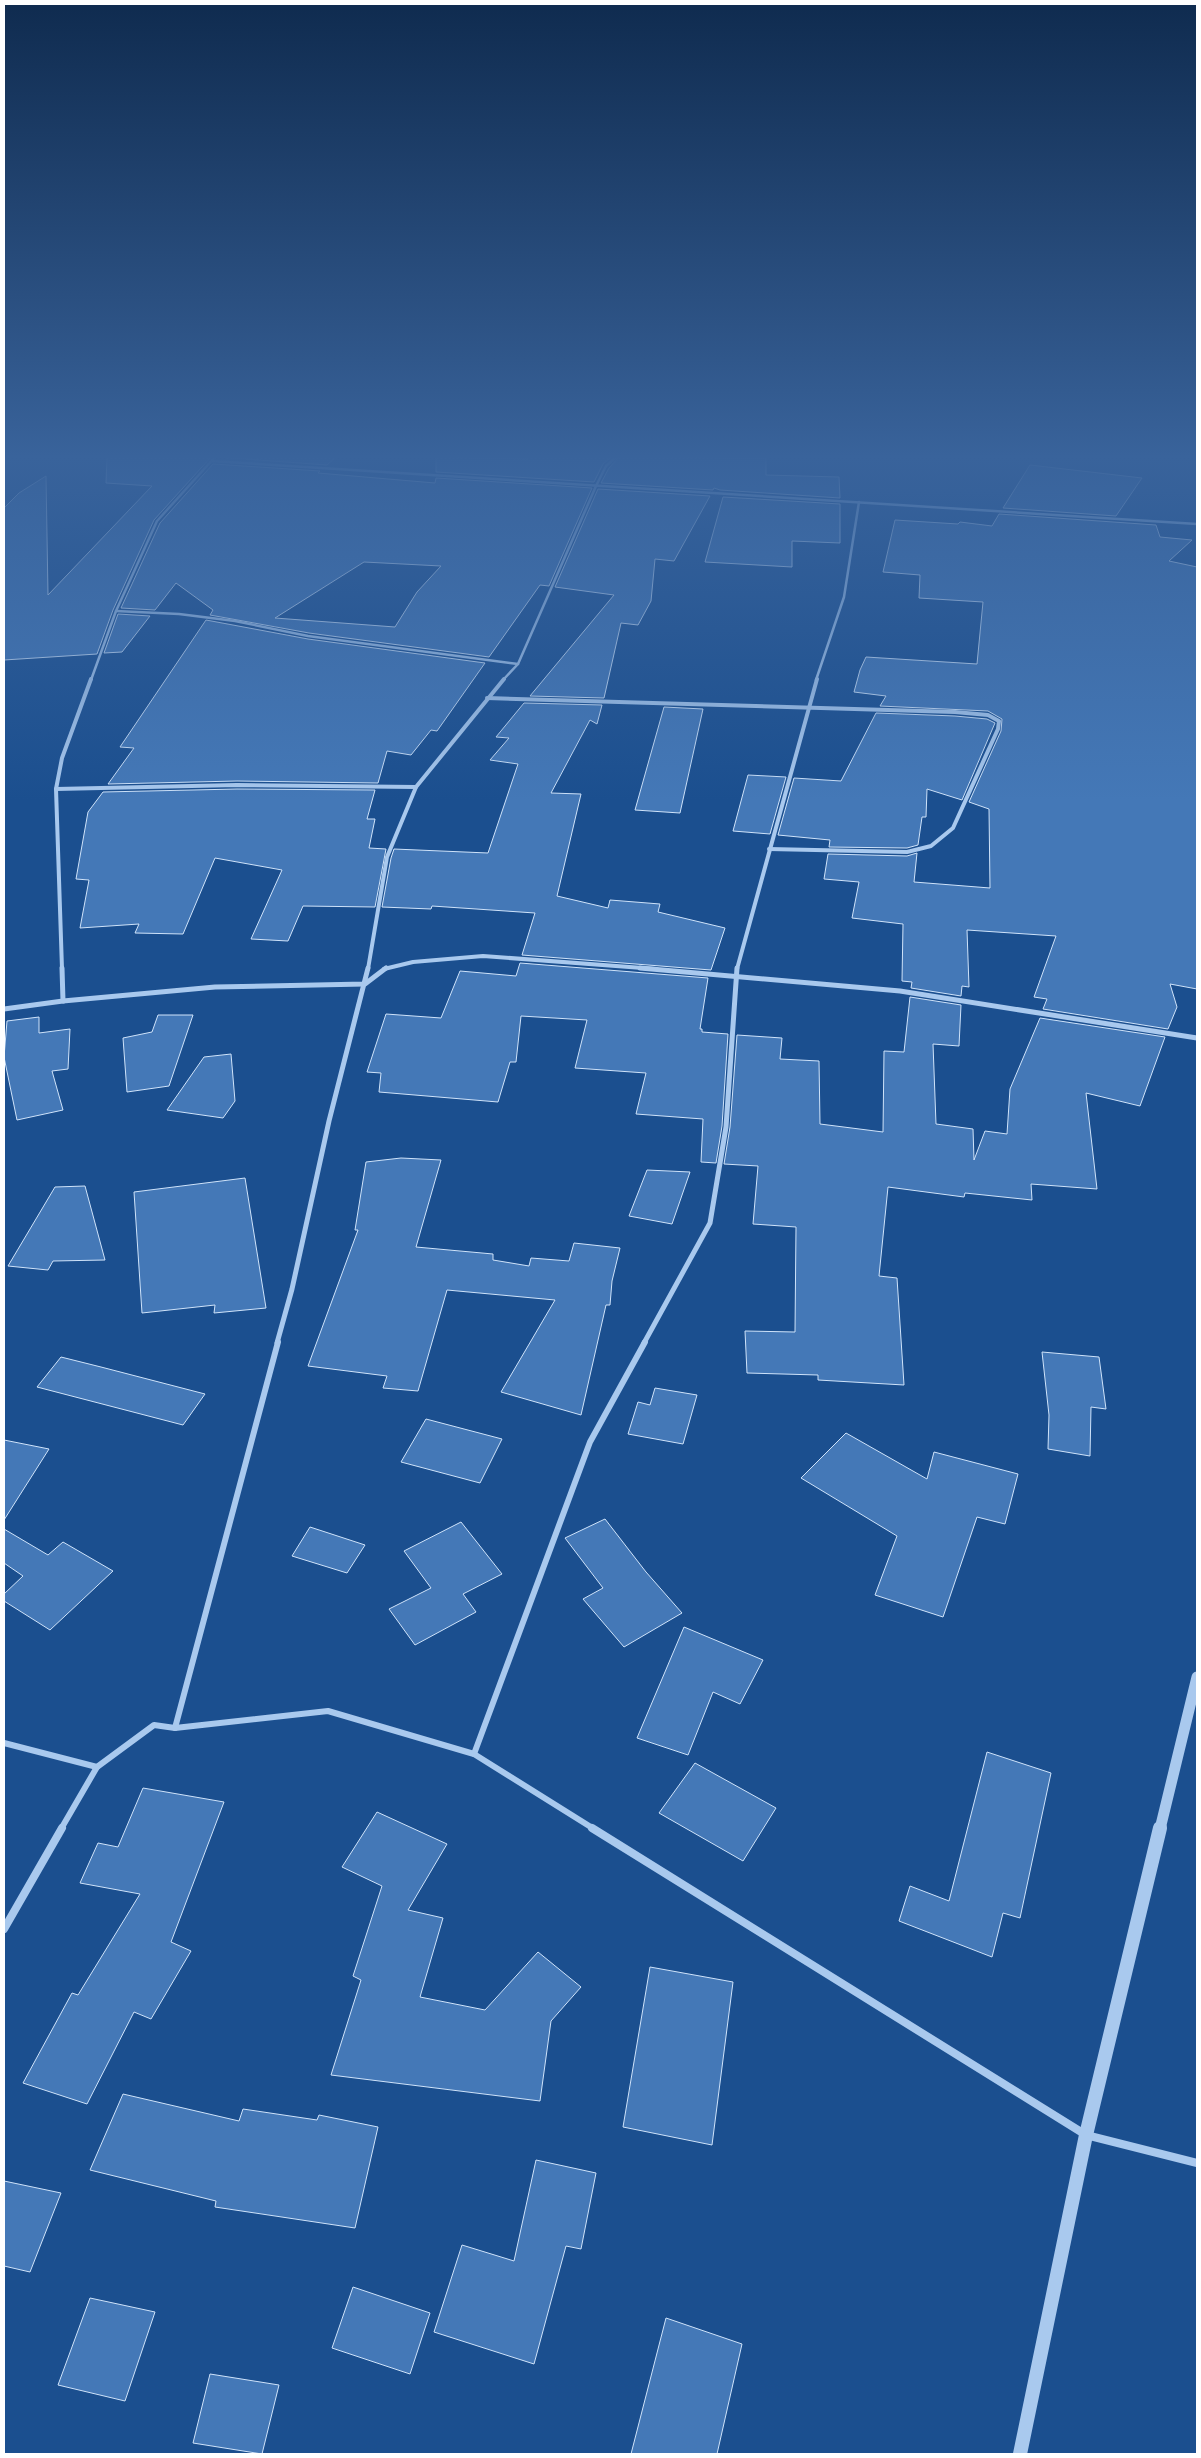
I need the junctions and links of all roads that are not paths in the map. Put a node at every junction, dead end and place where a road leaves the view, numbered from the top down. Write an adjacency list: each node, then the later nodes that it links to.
1 (135, 572): 4 (street)
2 (558, 572): 5 (street)
3 (848, 572): 7 (street)
4 (116, 611): 5 (street); 9 (street)
5 (518, 664): 6 (street)
6 (486, 698): 7 (street); 8 (street)
7 (807, 708): 10 (street); 10 (street)
8 (416, 787): 9 (street); 12 (street)
9 (56, 789): 13 (street)
10 (769, 849): 11 (street)
11 (735, 975): 12 (street); 15 (street); 19 (street)
12 (365, 984): 13 (street); 17 (street)
13 (63, 1001): 14 (street)
14 (4, 1009)
15 (1197, 1038)
16 (1197, 1677): 22 (street)
17 (175, 1728): 19 (street); 20 (street)
18 (4, 1743): 20 (street)
19 (474, 1754): 22 (street)
20 (97, 1767): 21 (street)
21 (4, 1929)
22 (1086, 2135): 23 (street); 24 (street)
23 (1197, 2164)
24 (1020, 2454)

